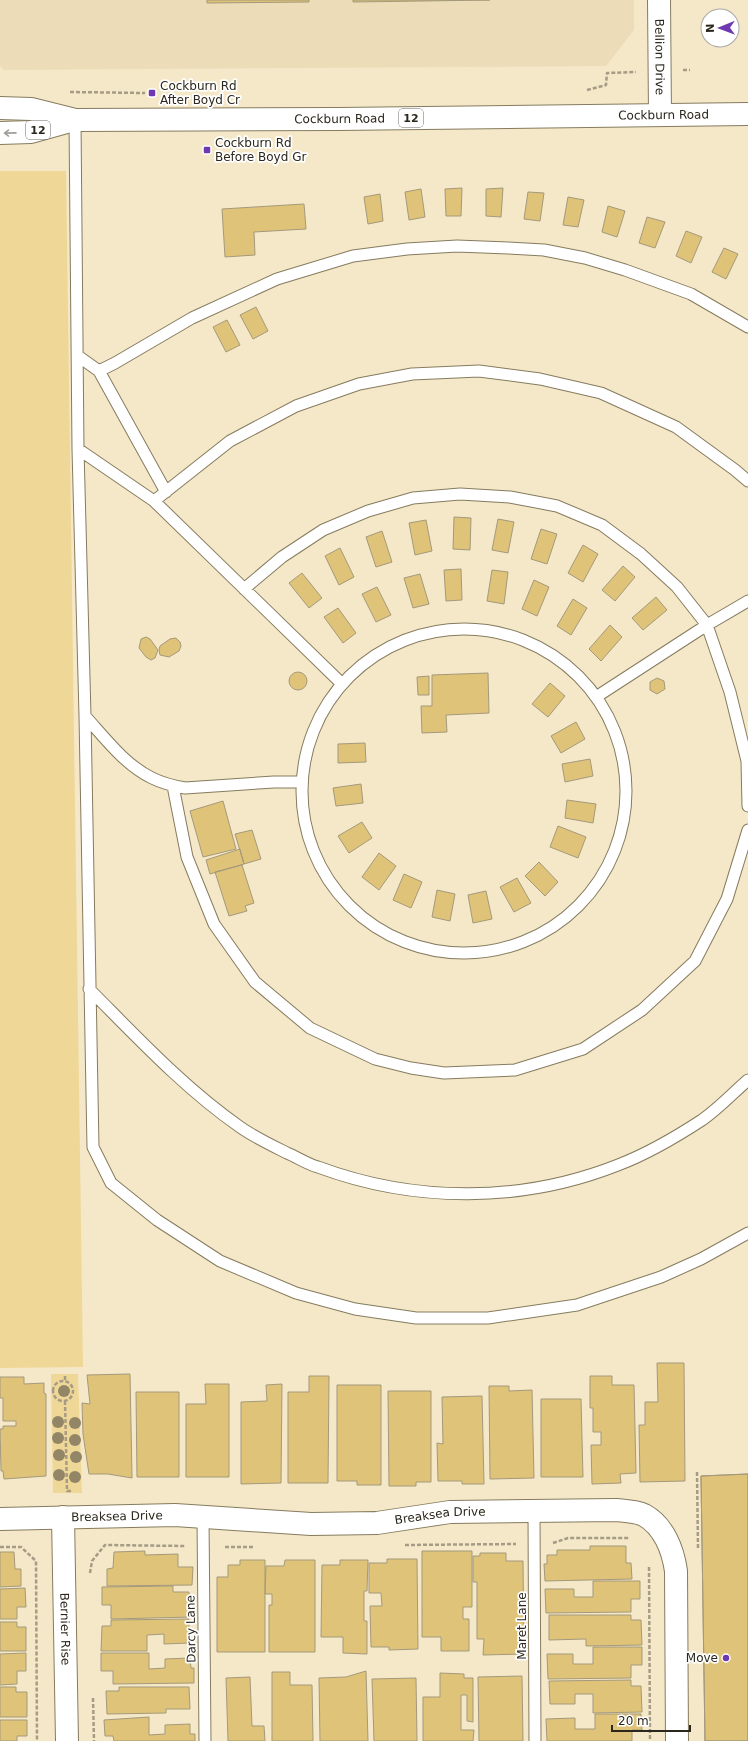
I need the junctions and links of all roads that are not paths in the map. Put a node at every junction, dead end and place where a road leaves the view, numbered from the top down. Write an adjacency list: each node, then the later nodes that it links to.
1 (659, 0): 3 (street, Bellion Drive)
2 (0, 108): 5 (street, Cockburn Road / 12)
3 (660, 114): 4 (street, Cockburn Road / 12); 5 (street, Cockburn Road / 12)
4 (748, 114)
5 (75, 120): 6 (street, Cockburn Road / 12, one-way to 6); 8 (lane)
6 (0, 133)
7 (748, 327): 9 (lane)
8 (78, 356): 9 (lane); 10 (lane)
9 (99, 371): 12 (lane)
10 (78, 449): 13 (lane); 19 (lane)
11 (748, 481): 12 (lane)
12 (166, 492): 13 (lane)
13 (154, 501): 14 (lane)
14 (244, 588): 16 (lane); 17 (lane)
15 (748, 601): 16 (lane)
16 (706, 625): 18 (lane); 22 (lane)
17 (338, 680): 18 (lane); 20 (lane)
18 (596, 697): 20 (lane)
19 (85, 716): 21 (lane); 24 (lane)
20 (300, 782): 21 (lane)
21 (173, 786): 23 (lane)
22 (748, 806)
23 (748, 830)
24 (89, 989): 25 (lane); 26 (lane)
25 (748, 1080)
26 (748, 1234)
27 (534, 1511): 29 (street, Breaksea Drive); 33 (lane, Maret Lane); 34 (street, Breaksea Drive)
28 (63, 1517): 29 (street, Breaksea Drive); 30 (street, Breaksea Drive); 31 (street, Bernier Rise)
29 (203, 1517): 32 (lane, Darcy Lane)
30 (0, 1519)
31 (66, 1741)
32 (205, 1741)
33 (536, 1741)
34 (678, 1741)

